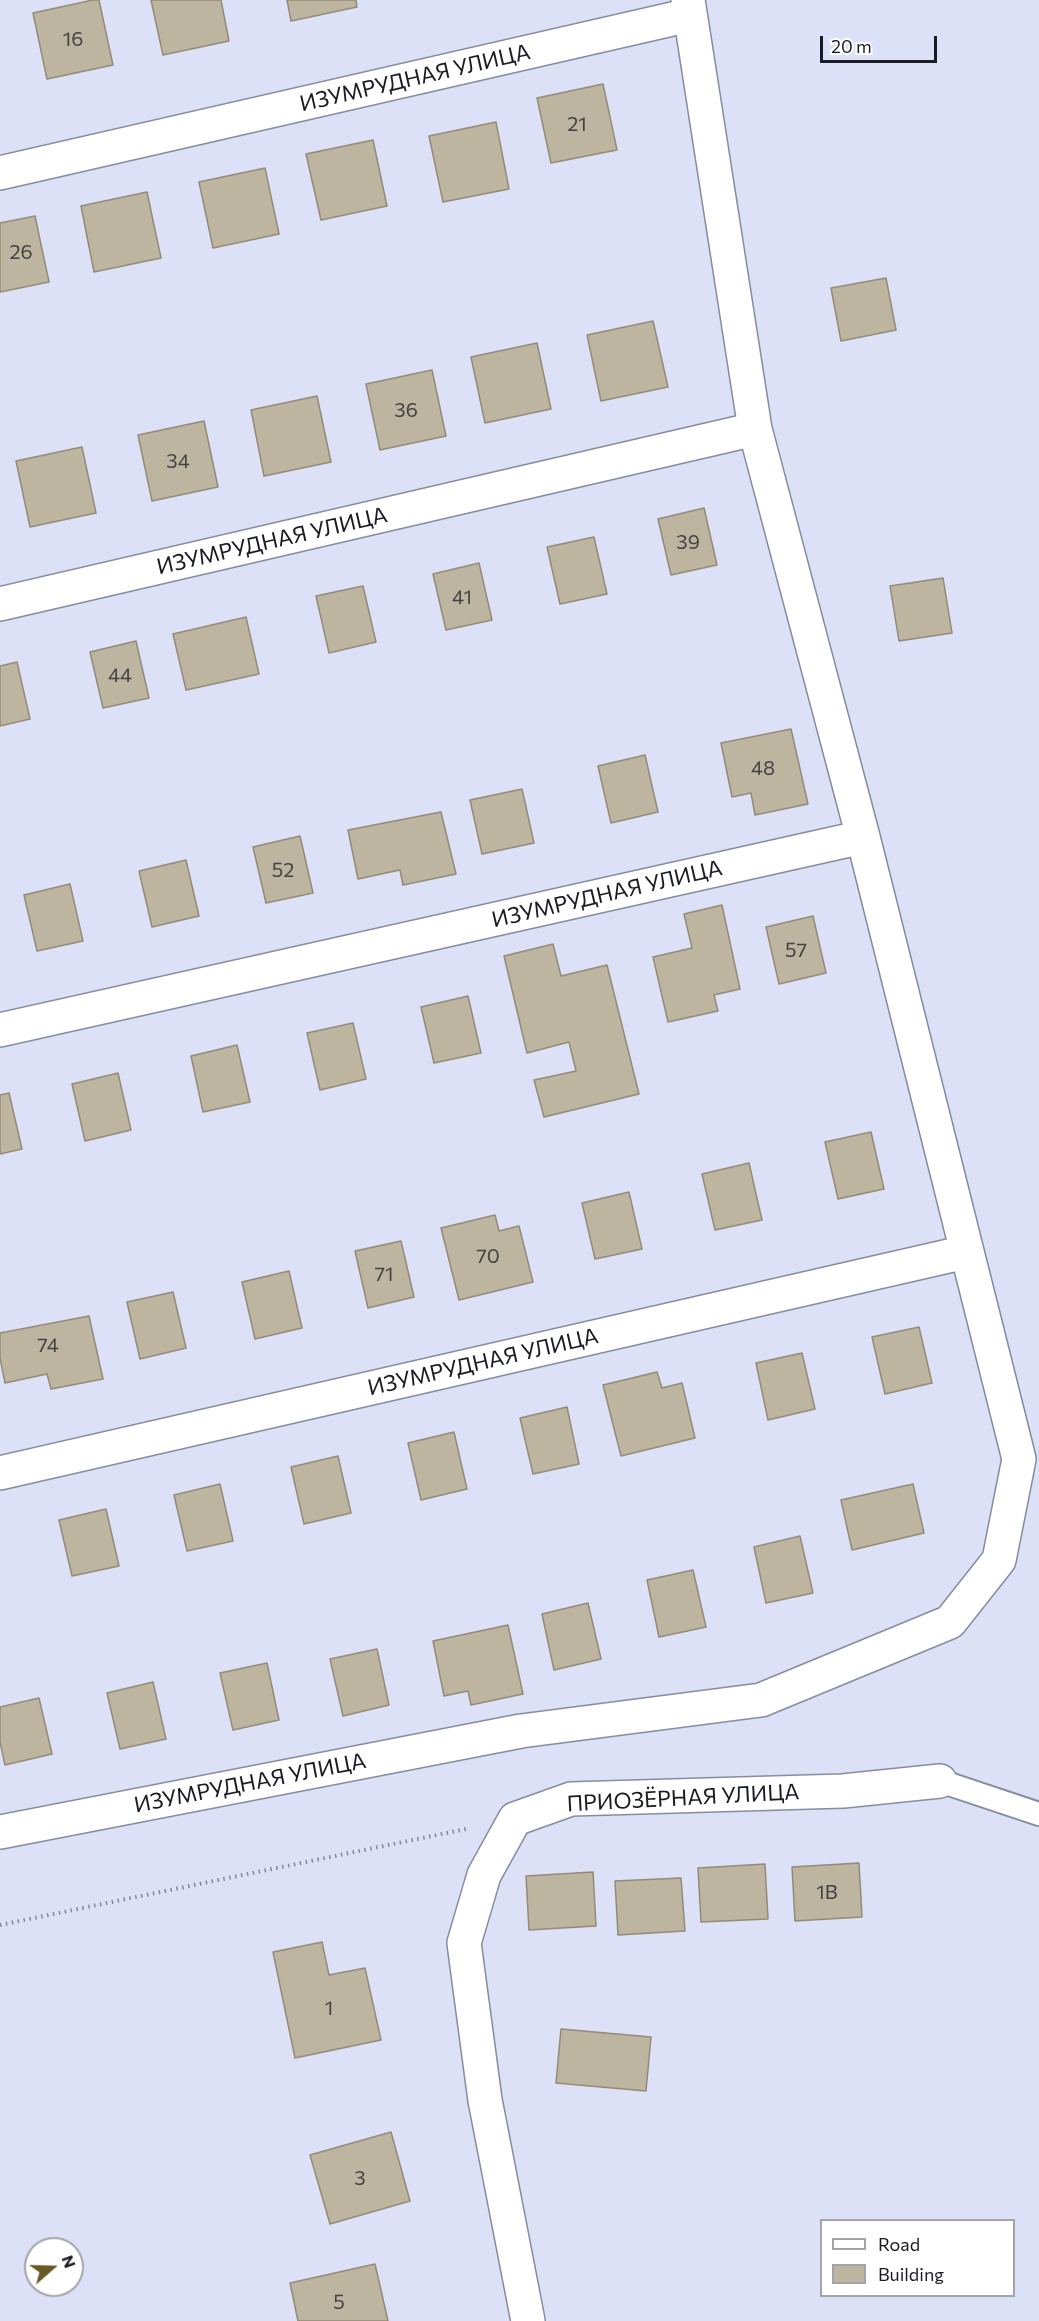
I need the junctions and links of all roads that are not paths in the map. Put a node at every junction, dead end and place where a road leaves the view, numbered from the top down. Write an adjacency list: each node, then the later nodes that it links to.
1 (689, 8): 2 (street, ИЗУМРУДНАЯ УЛИЦА); 3 (street)
2 (0, 173)
3 (754, 429): 4 (street, ИЗУМРУДНАЯ УЛИЦА); 5 (street)
4 (0, 604)
5 (863, 837): 6 (street, ИЗУМРУДНАЯ УЛИЦА); 7 (street)
6 (0, 1030)
7 (966, 1252): 8 (street, ИЗУМРУДНАЯ УЛИЦА); 11 (street, ИЗУМРУДНАЯ УЛИЦА)
8 (0, 1473)
9 (940, 1781): 10 (lane); 12 (street, ПРИОЗЁРНАЯ УЛИЦА)
10 (1039, 1814)
11 (0, 1832)
12 (528, 2321)

